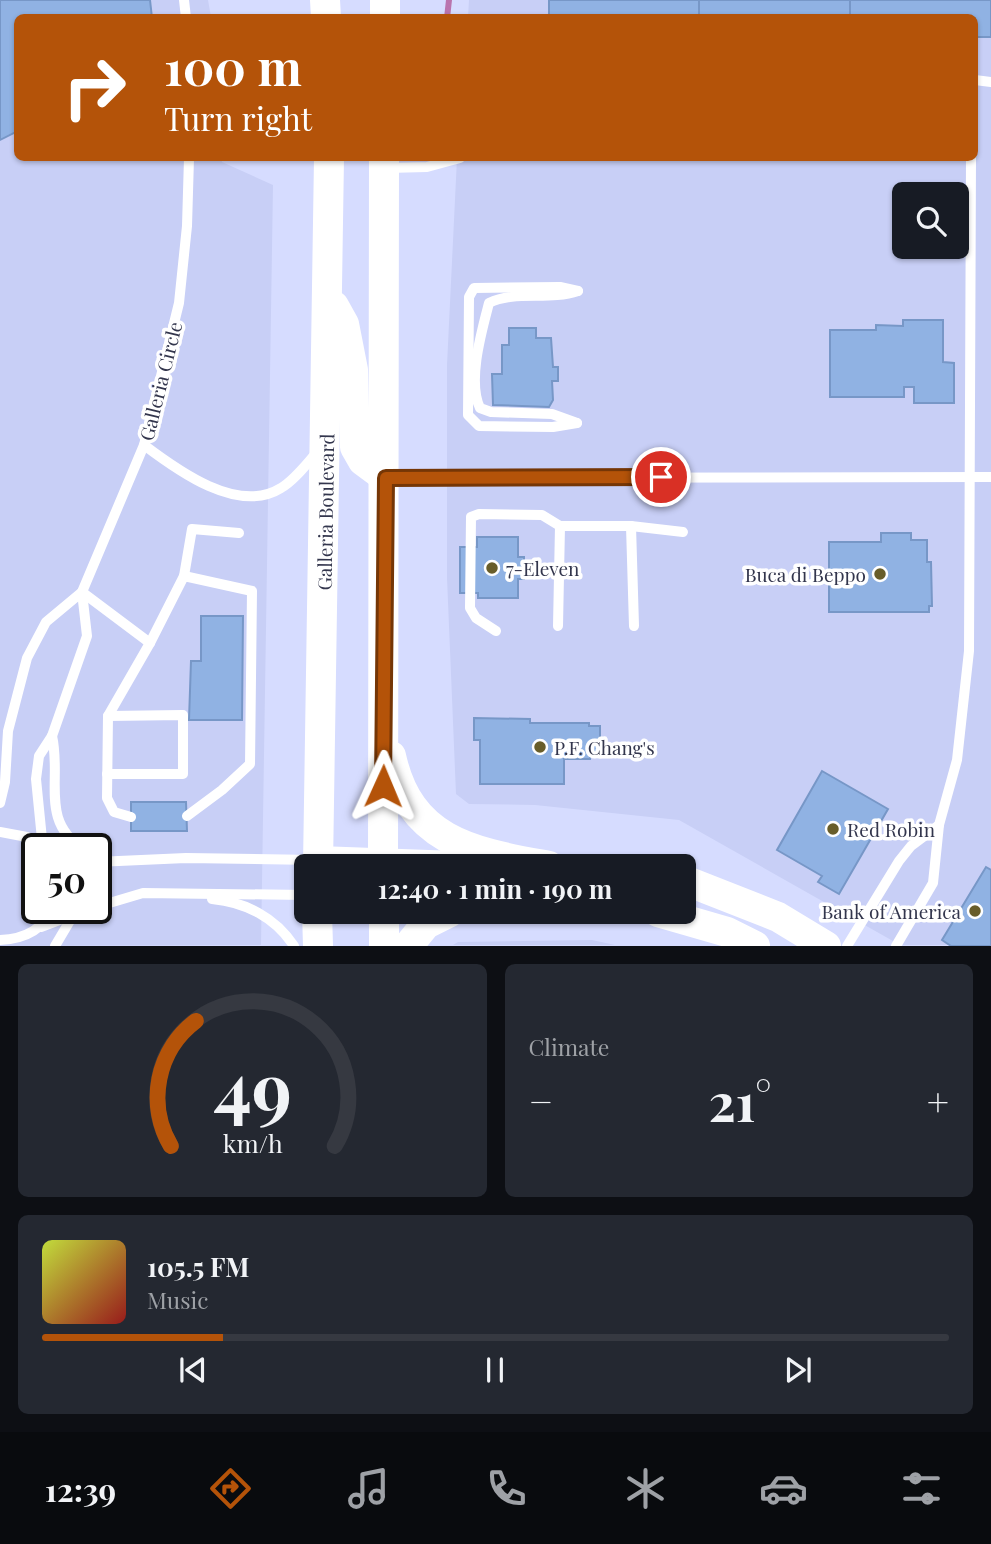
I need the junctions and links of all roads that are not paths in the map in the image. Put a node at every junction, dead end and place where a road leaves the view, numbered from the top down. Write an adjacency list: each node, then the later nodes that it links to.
1 (189, 161): 9 (lane, Galleria Circle)
2 (329, 161): 6 (main road, Galleria Boulevard)
3 (449, 161): 5 (lane)
4 (971, 161): 10 (lane)
5 (384, 163): 12 (main road)
6 (328, 296): 8 (main road, Galleria Boulevard); 12 (main road)
7 (577, 423): 7 (lane)
8 (326, 443): 9 (lane); 35 (main road, Galleria Boulevard)
9 (144, 445): 18 (lane, Galleria Circle)
10 (971, 477): 11 (lane); 12 (lane); 30 (lane)
11 (991, 477)
12 (386, 478): 23 (main road)
13 (560, 526): 14 (lane); 19 (lane); 21 (lane)
14 (631, 526): 15 (lane); 20 (lane)
15 (683, 532)
16 (239, 533): 17 (lane)
17 (184, 576): 22 (lane); 28 (lane)
18 (82, 592): 22 (lane); 25 (lane, Galleria Circle); 27 (lane, Galleria Circle)
19 (558, 626)
20 (634, 626)
21 (496, 631)
22 (150, 643): 24 (lane)
23 (384, 713): 36 (main road); 37 (main road)
24 (108, 716): 26 (lane); 26 (lane)
25 (52, 736): 32 (lane, Galleria Circle); 33 (lane)
26 (107, 774): 29 (lane)
27 (0, 803)
28 (187, 816)
29 (131, 817)
30 (939, 825): 61 (lane); 62 (lane)
31 (0, 832): 34 (lane)
32 (41, 833)
33 (64, 833)
34 (21, 836)
35 (318, 854)
36 (383, 854)
37 (489, 854)
38 (112, 859): 39 (lane)
39 (294, 862)
40 (696, 885): 60 (main road)
41 (143, 893): 42 (lane); 43 (lane); 55 (lane)
42 (294, 895)
43 (112, 902)
44 (696, 923): 59 (main road)
45 (41, 924): 51 (lane)
46 (49, 924): 51 (lane)
47 (68, 924): 54 (lane)
48 (317, 924): 56 (main road)
49 (384, 924): 57 (main road)
50 (426, 924): 58 (main road)
51 (38, 928): 53 (lane)
52 (0, 940): 53 (lane)
53 (26, 940)
54 (55, 946)
55 (294, 946)
56 (318, 946)
57 (384, 946)
58 (408, 946)
59 (755, 946)
60 (826, 946)
61 (847, 946)
62 (896, 946)

